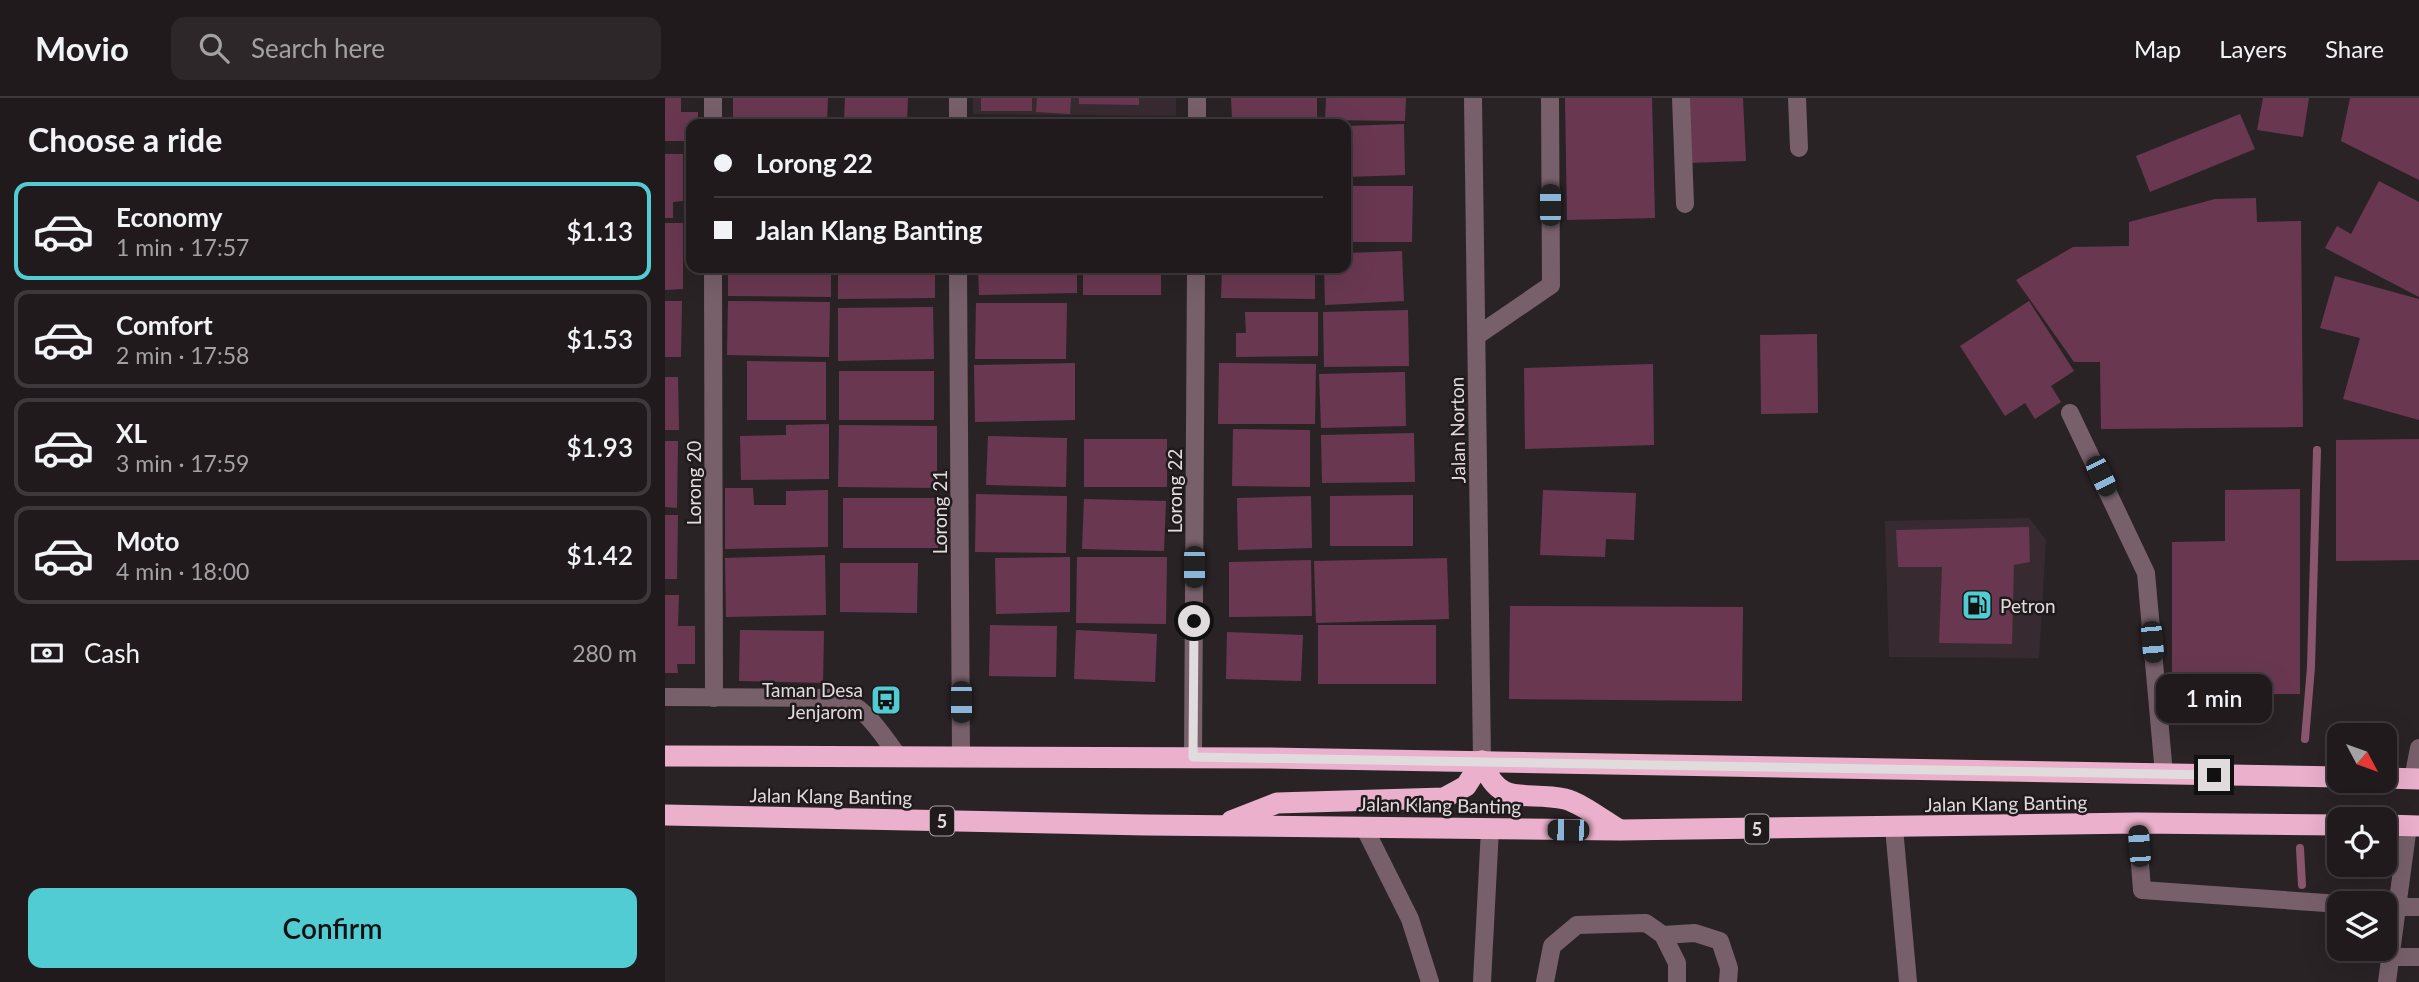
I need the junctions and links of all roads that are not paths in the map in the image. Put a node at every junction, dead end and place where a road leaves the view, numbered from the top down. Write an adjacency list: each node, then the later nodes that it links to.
1 (713, 98): 8 (street)
2 (958, 98): 9 (street)
3 (1197, 98): 10 (street)
4 (1473, 98): 16 (street, Jalan Norton)
5 (1550, 98): 16 (street)
6 (1681, 98): 12 (street)
7 (1797, 98): 11 (street)
8 (713, 119)
9 (958, 119)
10 (1197, 119)
11 (1798, 148)
12 (1685, 204)
13 (713, 273): 19 (street, Lorong 20)
14 (958, 273): 22 (street, Lorong 21)
15 (1196, 273): 24 (street, Lorong 22)
16 (1478, 335): 25 (street, Jalan Norton)
17 (2070, 413): 26 (street)
18 (665, 697): 19 (street)
19 (714, 698): 23 (street)
20 (2419, 748): 29 (street)
21 (665, 756): 23 (highway, Jalan Klang Banting)
22 (961, 756): 23 (highway, Jalan Klang Banting); 24 (highway, Jalan Klang Banting)
23 (899, 757)
24 (1193, 757): 25 (highway, Jalan Klang Banting)
25 (1482, 761): 26 (highway, Jalan Klang Banting); 32 (highway); 38 (highway)
26 (2164, 774): 27 (highway, Jalan Klang Banting)
27 (2327, 777)
28 (2397, 778): 29 (highway)
29 (2416, 779)
30 (665, 814): 32 (highway, Jalan Klang Banting / 5)
31 (2137, 823): 33 (highway, Jalan Klang Banting / 5); 36 (highway, Jalan Klang Banting / 5); 40 (street)
32 (1219, 825): 35 (highway, Jalan Klang Banting / 5)
33 (2327, 825)
34 (2413, 826): 39 (street)
35 (1364, 827): 37 (highway, Jalan Klang Banting / 5); 47 (street)
36 (1894, 828): 38 (highway, Jalan Klang Banting / 5); 52 (street)
37 (1490, 829): 38 (highway, Jalan Klang Banting / 5); 48 (street)
38 (1621, 830)
39 (2395, 891)
40 (2327, 903)
41 (2397, 907): 42 (street)
42 (2419, 907)
43 (1663, 935): 49 (street); 50 (street); 51 (street)
44 (2397, 957): 45 (street)
45 (2419, 957)
46 (2390, 961): 53 (street)
47 (1430, 982)
48 (1482, 982)
49 (1545, 982)
50 (1677, 982)
51 (1728, 982)
52 (1908, 982)
53 (2387, 982)

